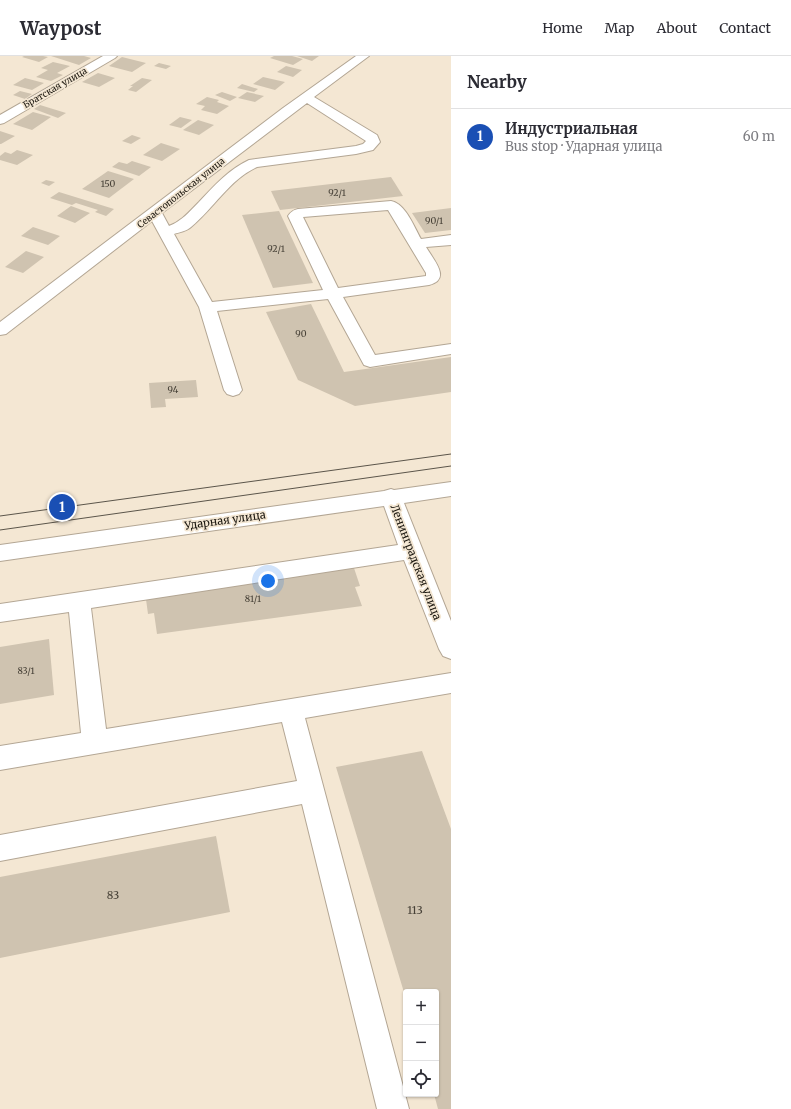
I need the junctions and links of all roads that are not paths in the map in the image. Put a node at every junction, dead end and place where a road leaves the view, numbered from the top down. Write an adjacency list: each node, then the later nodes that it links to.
1 (111, 56): 4 (street, Братская улица)
2 (354, 58): 3 (street, Севастопольская улица)
3 (306, 97): 5 (street, Севастопольская улица); 6 (street)
4 (0, 120)
5 (155, 213): 6 (street); 11 (street, Севастопольская улица)
6 (166, 232): 10 (street)
7 (451, 240): 8 (street)
8 (417, 244): 9 (street); 9 (street)
9 (333, 294): 10 (street); 12 (street)
10 (207, 307): 13 (street)
11 (0, 330)
12 (451, 349)
13 (233, 390)
14 (451, 489): 15 (street, Ударная улица)
15 (391, 496): 16 (street, Ленинградская улица); 17 (street, Ударная улица)
16 (411, 551): 18 (street); 20 (street, Ленинградская улица)
17 (0, 553)
18 (79, 601): 19 (street); 23 (street)
19 (0, 613)
20 (451, 649)
21 (451, 683): 22 (street)
22 (291, 710): 23 (street); 25 (street)
23 (95, 742): 24 (street)
24 (0, 758)
25 (312, 790): 26 (street); 27 (street)
26 (0, 848)
27 (393, 1109)

